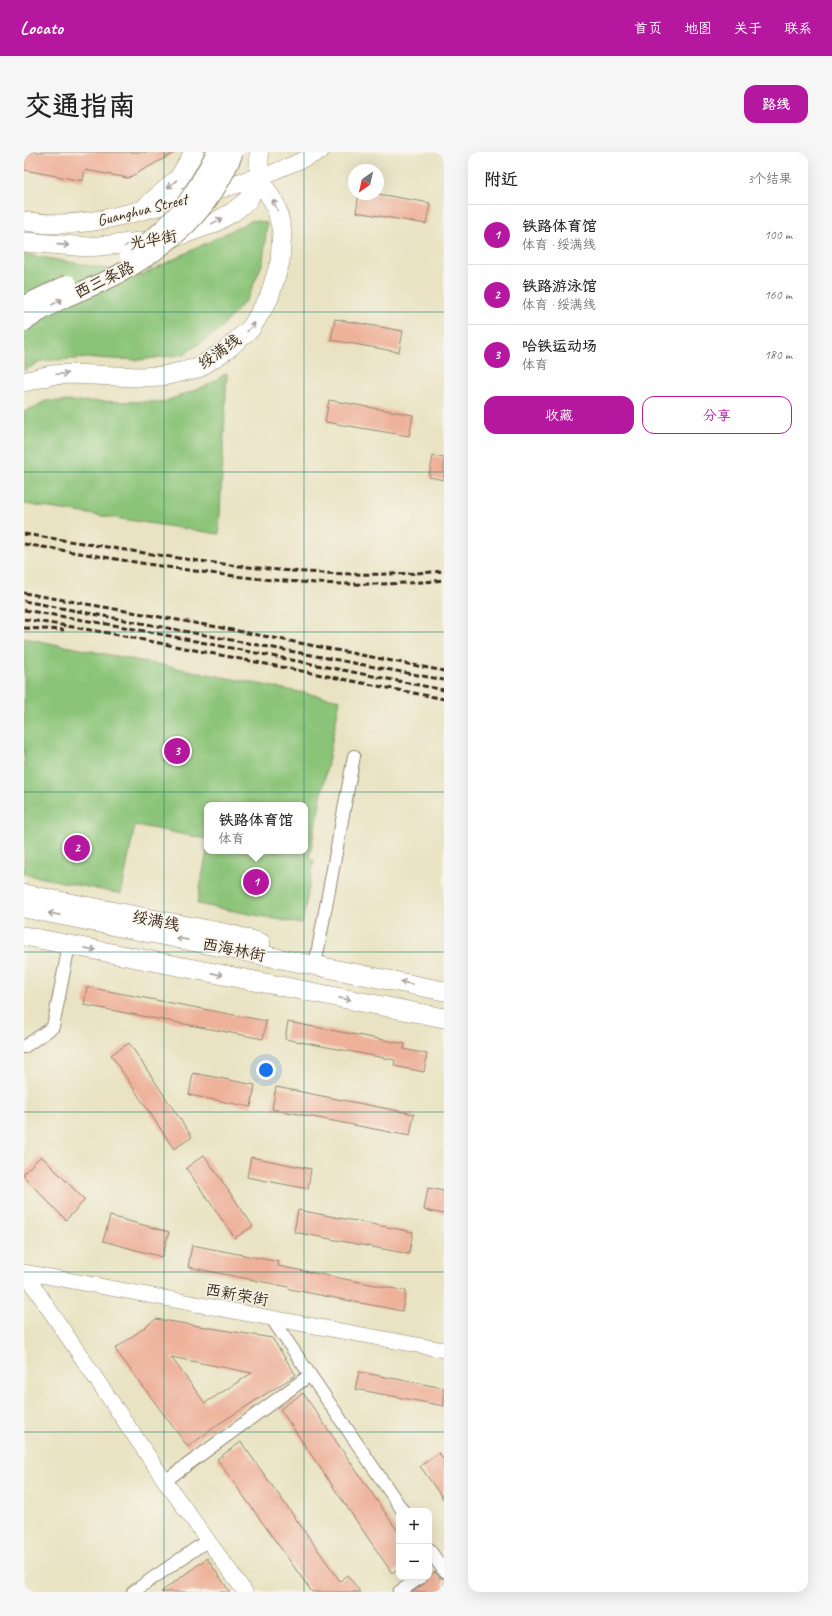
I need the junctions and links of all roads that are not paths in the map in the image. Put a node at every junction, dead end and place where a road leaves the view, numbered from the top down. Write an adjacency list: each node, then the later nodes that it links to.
1 (194, 152): 7 (highway, one-way to 7)
2 (216, 152): 10 (main road, 西三条路, bridge)
3 (234, 152): 11 (main road, 西三条路, one-way to 3, bridge)
4 (259, 152): 6 (highway)
5 (321, 152): 6 (street)
6 (259, 178): 7 (highway, Guanghua Street); 9 (highway, 光华街, one-way to 6); 12 (highway, 绥满线, one-way to 6)
7 (143, 210): 8 (highway, Guanghua Street)
8 (24, 221)
9 (24, 242)
10 (24, 305)
11 (24, 322)
12 (24, 382)
13 (354, 756): 18 (street)
14 (24, 894): 18 (highway, 绥满线)
15 (24, 908): 18 (highway, 西海林街, one-way to 15)
16 (24, 936): 17 (highway, 西海林街)
17 (69, 945): 20 (highway, 西海林街, one-way to 20); 21 (street)
18 (311, 964): 19 (highway, 西海林街, one-way to 18)
19 (444, 991)
20 (444, 1018)
21 (24, 1047)
22 (24, 1272): 23 (street, 西新荣街); 26 (street)
23 (272, 1319): 24 (street, 西新荣街); 25 (street)
24 (444, 1350)
25 (310, 1375): 26 (street); 27 (street)
26 (165, 1481): 28 (street)
27 (401, 1508)
28 (208, 1540): 32 (street); 33 (street)
29 (432, 1555): 30 (street)
30 (439, 1567)
31 (417, 1580): 34 (street)
32 (134, 1592)
33 (245, 1592)
34 (399, 1592)

